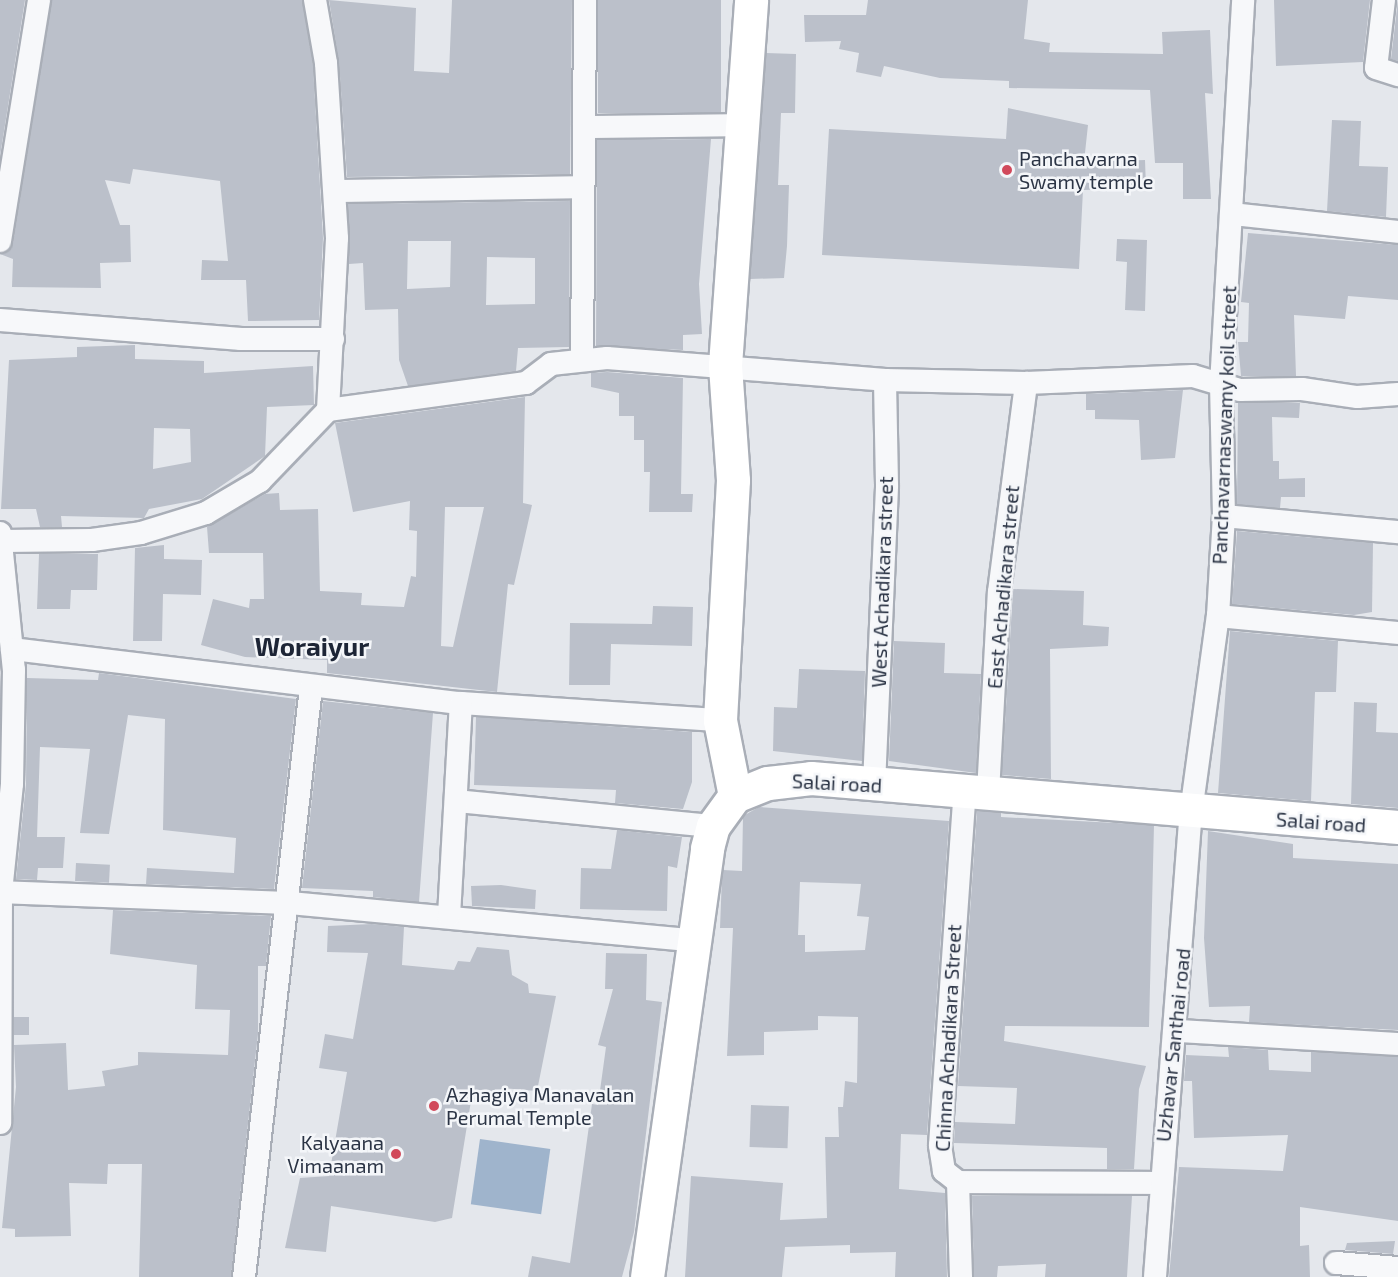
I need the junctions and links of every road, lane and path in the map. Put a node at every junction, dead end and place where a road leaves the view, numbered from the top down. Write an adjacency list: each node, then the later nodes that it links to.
1 (39, 0): 14 (street)
2 (315, 0): 11 (street)
3 (585, 0): 9 (street)
4 (751, 0): 8 (main road)
5 (1243, 0): 12 (street, Panchavarnaswamy koil street)
6 (1384, 0): 7 (street)
7 (1398, 75)
8 (739, 125): 9 (street); 18 (main road)
9 (584, 127): 10 (street)
10 (581, 187): 11 (street); 17 (street)
11 (335, 191): 16 (street)
12 (1233, 214): 13 (street); 21 (street, Panchavarnaswamy koil street)
13 (1398, 232)
14 (0, 241)
15 (0, 320): 16 (street)
16 (333, 339): 23 (street)
17 (582, 359): 18 (street); 23 (street)
18 (725, 365): 19 (street); 32 (main road)
19 (885, 380): 20 (street); 33 (street, West Achadikara street)
20 (1026, 383): 21 (street); 34 (street, East Achadikara street)
21 (1221, 385): 22 (street); 24 (street, Panchavarnaswamy koil street)
22 (1398, 394)
23 (328, 410): 26 (street)
24 (1224, 516): 25 (street); 27 (street, Panchavarnaswamy koil street)
25 (1398, 532)
26 (1, 537): 29 (street)
27 (1218, 616): 28 (street); 37 (street, Panchavarnaswamy koil street)
28 (1398, 633)
29 (9, 663): 30 (street); 40 (street)
30 (311, 687): 31 (street); 41 (street)
31 (461, 703): 32 (street); 36 (street)
32 (720, 720): 35 (main road)
33 (873, 785): 34 (main road, Salai road); 35 (main road, Salai road)
34 (977, 792): 37 (main road, Salai road); 47 (street, Chinna Achadikara Street)
35 (735, 796): 38 (main road)
36 (456, 801): 38 (street); 42 (street)
37 (1191, 812): 39 (main road, Salai road); 44 (street, Uzhavar Santhai road)
38 (713, 825): 43 (main road)
39 (1398, 828)
40 (0, 892): 41 (street); 46 (street)
41 (290, 903): 42 (street); 51 (street)
42 (449, 916): 43 (street)
43 (696, 941): 52 (main road)
44 (1178, 1031): 45 (street); 48 (street, Uzhavar Santhai road)
45 (1398, 1044)
46 (0, 1123)
47 (958, 1182): 48 (street); 53 (street)
48 (1158, 1184): 54 (street, Uzhavar Santhai road)
49 (1336, 1263): 50 (street)
50 (1398, 1268)
51 (244, 1277)
52 (647, 1277)
53 (961, 1277)
54 (1155, 1277)

